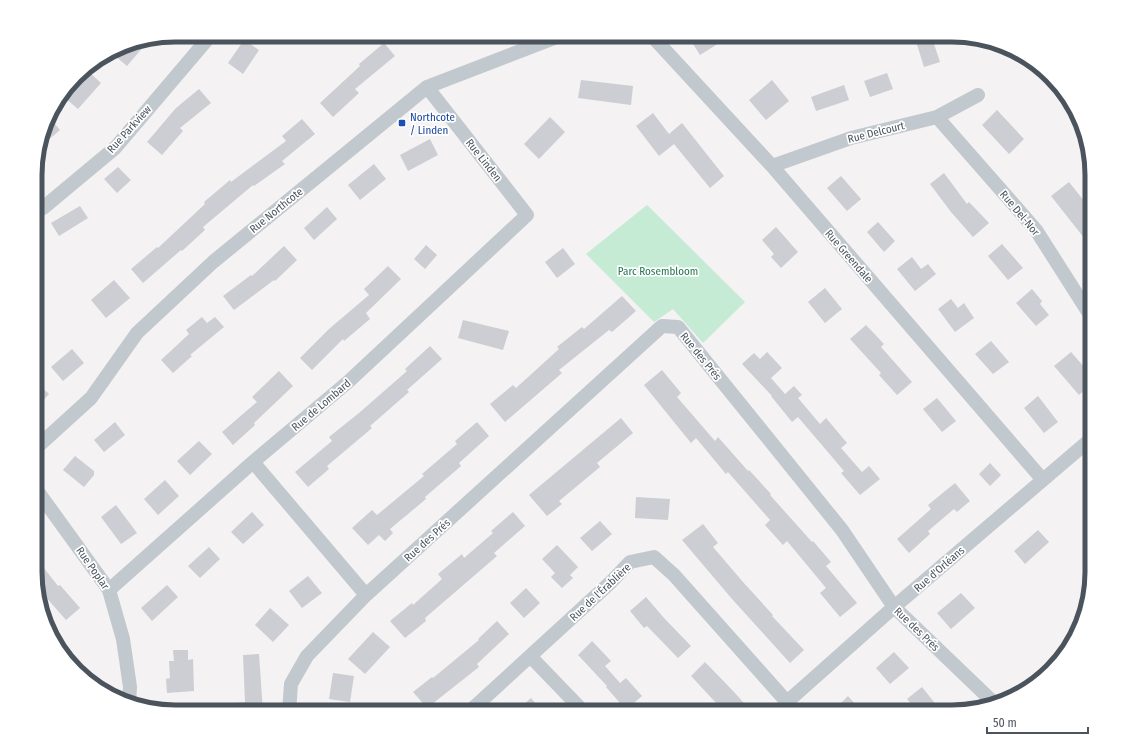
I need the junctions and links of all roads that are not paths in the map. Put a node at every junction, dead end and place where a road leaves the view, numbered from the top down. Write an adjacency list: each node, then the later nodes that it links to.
1 (205, 42): 8 (street, Rue Parkview)
2 (544, 42): 4 (street, Rue Northcote)
3 (657, 42): 7 (street, Rue Greendale)
4 (427, 87): 9 (street, Rue Linden); 11 (street, Rue Northcote)
5 (978, 95): 6 (street, Rue Delcourt)
6 (937, 117): 7 (street, Rue Delcourt); 10 (street, Rue Del-Nor)
7 (772, 166): 14 (street, Rue Greendale)
8 (42, 209)
9 (527, 215): 13 (street, Rue de Lombard)
10 (1085, 307)
11 (42, 443)
12 (1085, 444): 14 (street, Rue d'Orléans)
13 (253, 462): 16 (street, Rue de Lombard); 17 (street)
14 (1043, 480): 18 (street, Rue d'Orléans)
15 (42, 497): 16 (street, Rue Poplar)
16 (110, 590): 20 (street, Rue Poplar)
17 (366, 595): 18 (street, Rue des Prés); 22 (street, Rue des Prés)
18 (894, 607): 21 (street, Rue des Prés); 26 (street, Rue d'Orléans)
19 (530, 656): 23 (street, Rue de l'Érablière); 24 (street); 25 (street, Rue de l'Érablière)
20 (130, 697)
21 (990, 699)
22 (290, 705)
23 (477, 705)
24 (577, 705)
25 (787, 705)
26 (791, 705)

